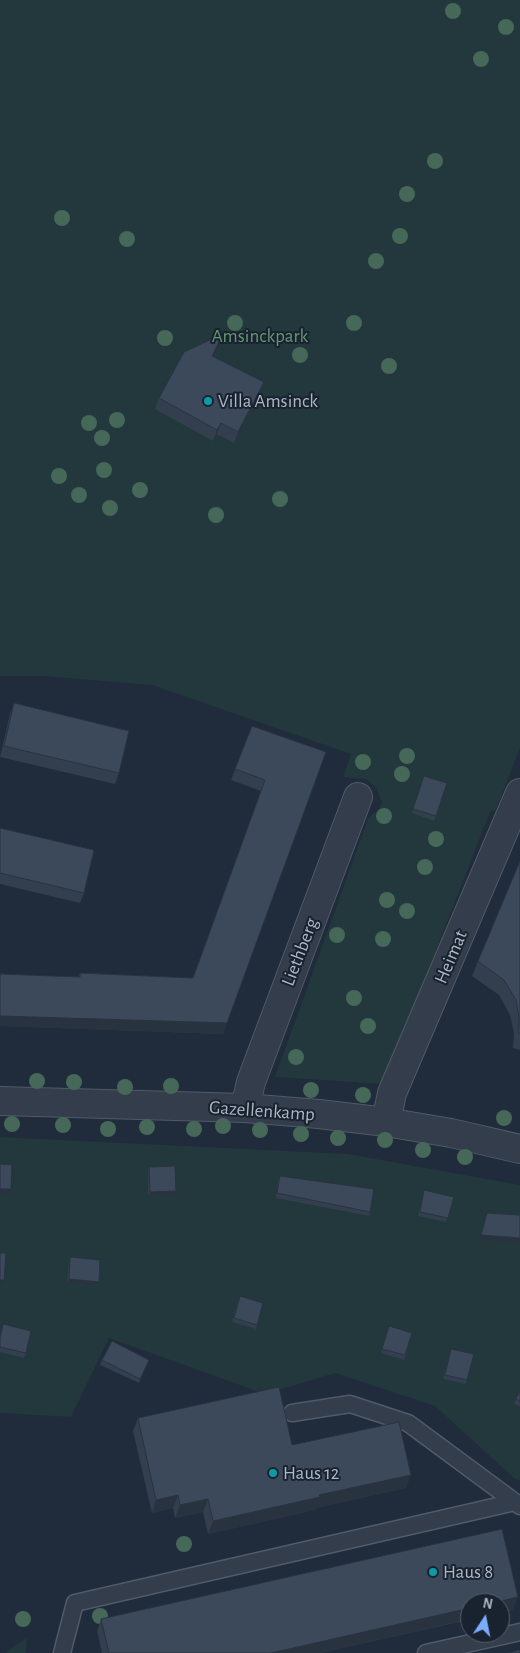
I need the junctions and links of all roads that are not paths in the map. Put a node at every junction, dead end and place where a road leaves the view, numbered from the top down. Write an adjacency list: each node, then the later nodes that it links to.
1 (520, 793): 5 (street, Heimat)
2 (358, 797): 4 (street, Liethberg)
3 (0, 1101): 4 (street, Gazellenkamp)
4 (245, 1108): 5 (street, Gazellenkamp)
5 (386, 1122): 6 (street, Gazellenkamp)
6 (520, 1149)
7 (292, 1413): 8 (lane)
8 (517, 1504): 10 (lane)
9 (520, 1632): 11 (lane)
10 (62, 1653)
11 (426, 1653)

